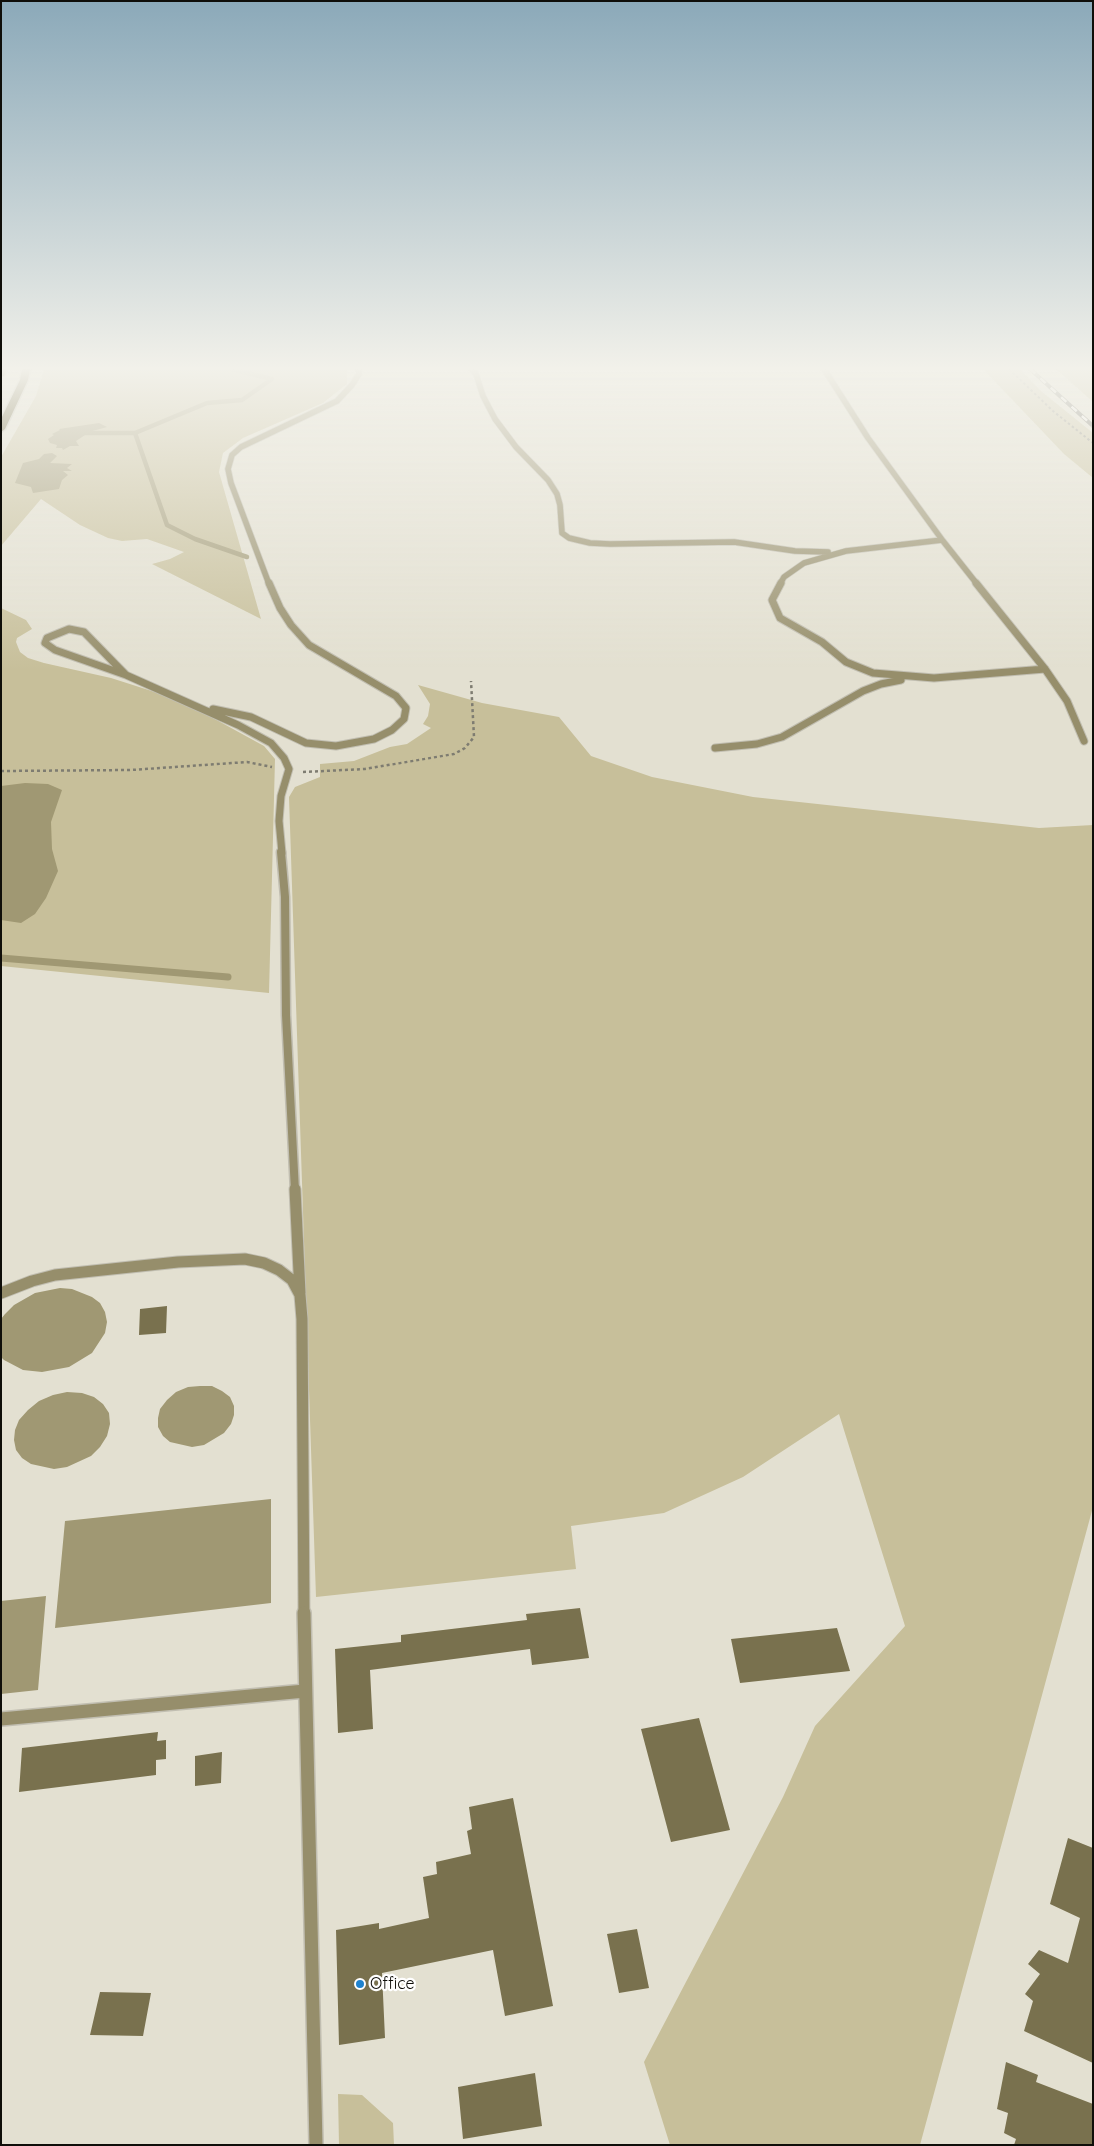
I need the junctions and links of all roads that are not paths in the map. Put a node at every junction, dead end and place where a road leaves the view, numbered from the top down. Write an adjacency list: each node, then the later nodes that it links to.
1 (228, 469): 9 (lane)
2 (538, 469): 5 (lane)
3 (891, 469): 4 (lane)
4 (942, 540): 5 (lane); 6 (lane)
5 (846, 551): 8 (lane)
6 (1045, 669): 8 (lane); 10 (lane)
7 (126, 675): 7 (lane); 9 (lane)
8 (911, 677): 11 (lane)
9 (195, 705): 13 (lane)
10 (1084, 741)
11 (715, 748)
12 (1, 1293): 13 (lane)
13 (300, 1295): 14 (lane)
14 (305, 1691): 15 (lane); 16 (lane)
15 (1, 1719)
16 (316, 2145)

